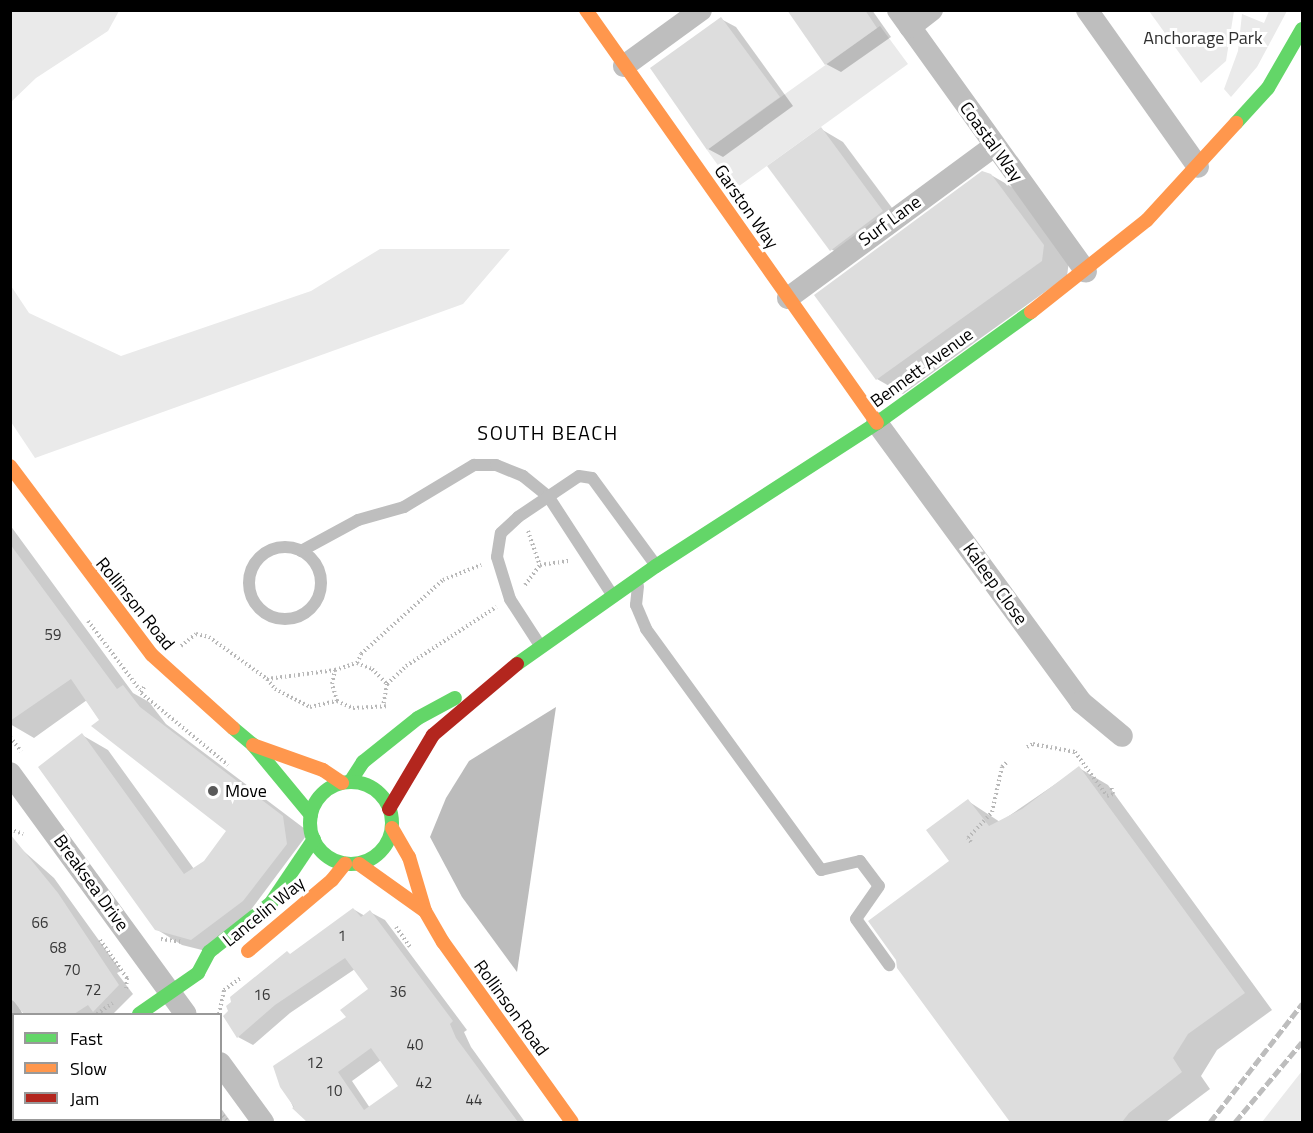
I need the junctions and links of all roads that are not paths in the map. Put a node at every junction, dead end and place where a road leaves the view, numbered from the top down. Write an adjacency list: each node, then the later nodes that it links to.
1 (586, 10): 7 (street, Garston Way)
2 (701, 10): 7 (street)
3 (932, 10): 5 (street)
4 (1087, 10): 9 (street)
5 (904, 19): 8 (street, Coastal Way)
6 (1302, 29): 9 (street, Bennett Avenue)
7 (624, 66): 11 (street, Garston Way)
8 (994, 146): 10 (street, Coastal Way); 11 (street, Surf Lane)
9 (1198, 167): 10 (street, Bennett Avenue)
10 (1086, 272): 12 (street, Bennett Avenue)
11 (788, 298): 12 (street, Garston Way)
12 (877, 423): 16 (street, Bennett Avenue); 21 (street, Kaleep Close)
13 (10, 466): 22 (street, Rollinson Road)
14 (548, 496): 15 (lane); 16 (lane); 18 (lane); 19 (lane)
15 (301, 551): 15 (lane)
16 (656, 566): 17 (street, Bennett Avenue)
17 (639, 579): 18 (street, Bennett Avenue); 32 (lane)
18 (613, 597): 19 (street, Bennett Avenue)
19 (542, 648): 20 (street, Bennett Avenue)
20 (505, 673): 24 (street, Bennett Avenue); 25 (street, Bennett Avenue)
21 (1122, 736)
22 (253, 745): 24 (street, Rollinson Road); 26 (street, Rollinson Road)
23 (10, 773): 35 (street, Breaksea Drive)
24 (346, 783): 25 (street); 26 (street)
25 (389, 809): 27 (street)
26 (311, 815): 28 (street)
27 (392, 828): 29 (street); 30 (street, Rollinson Road)
28 (314, 840): 29 (street); 34 (street, Lancelin Way)
29 (352, 864): 30 (street, Rollinson Road); 31 (street, Lancelin Way)
30 (425, 911): 40 (street, Rollinson Road)
31 (234, 960)
32 (889, 964)
33 (217, 971): 34 (street, Lancelin Way)
34 (198, 973): 35 (street, Lancelin Way)
35 (171, 993): 36 (street, Lancelin Way); 37 (street, Breaksea Drive)
36 (141, 1013)
37 (185, 1013)
38 (222, 1066): 39 (street)
39 (263, 1122)
40 (572, 1122)

